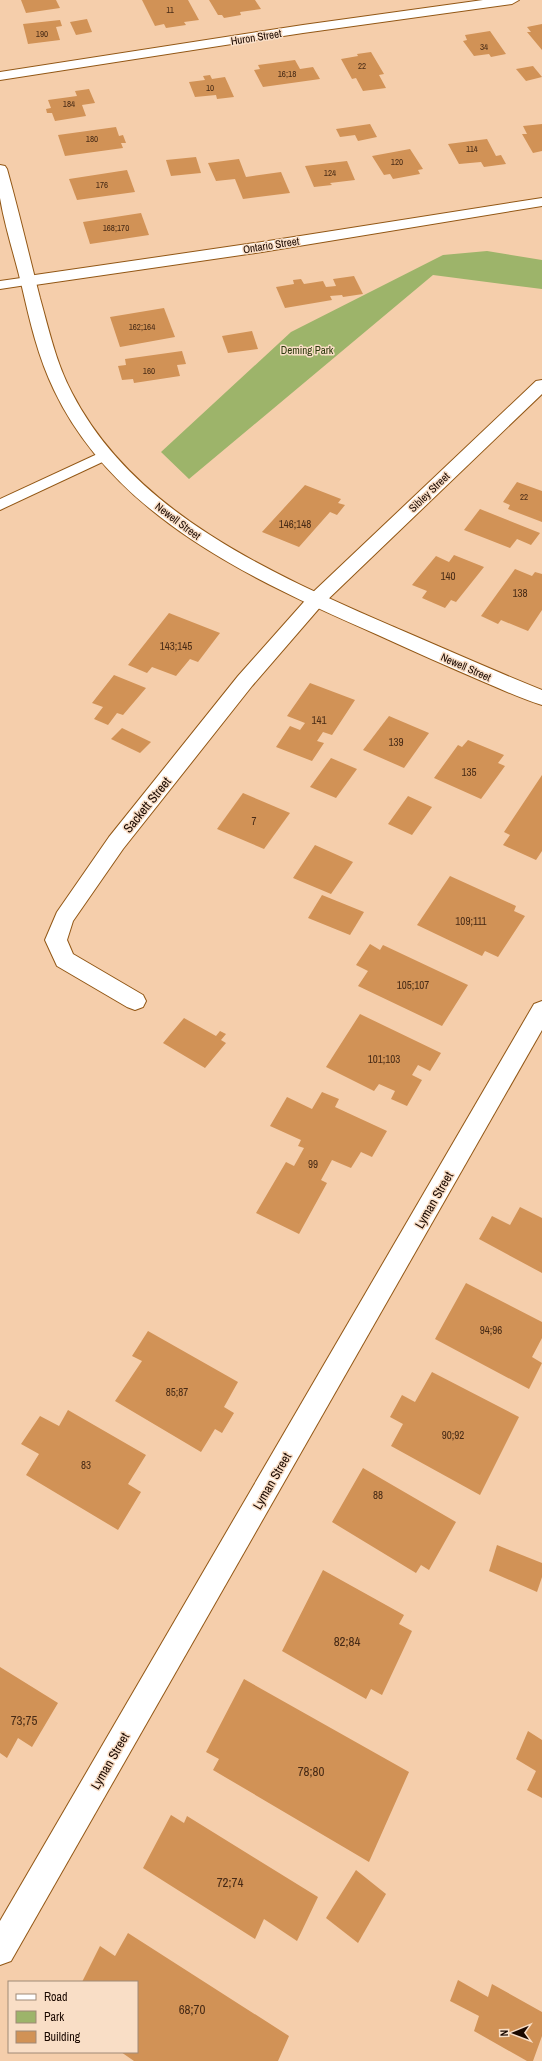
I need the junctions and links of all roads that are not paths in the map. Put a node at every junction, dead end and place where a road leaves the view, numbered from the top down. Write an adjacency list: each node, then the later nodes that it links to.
1 (512, 0): 2 (street, Huron Street)
2 (0, 76)
3 (0, 169): 5 (street, Newell Street)
4 (542, 202): 5 (street, Ontario Street)
5 (28, 281): 6 (lane, Ontario Street); 8 (street, Newell Street)
6 (0, 285)
7 (542, 385): 10 (street, Sibley Street)
8 (106, 455): 9 (lane); 10 (street, Newell Street)
9 (0, 505)
10 (316, 600): 11 (street, Newell Street); 12 (street, Sackett Street)
11 (542, 698)
12 (135, 1001)
13 (542, 1010): 14 (street, Lyman Street)
14 (0, 1950)

